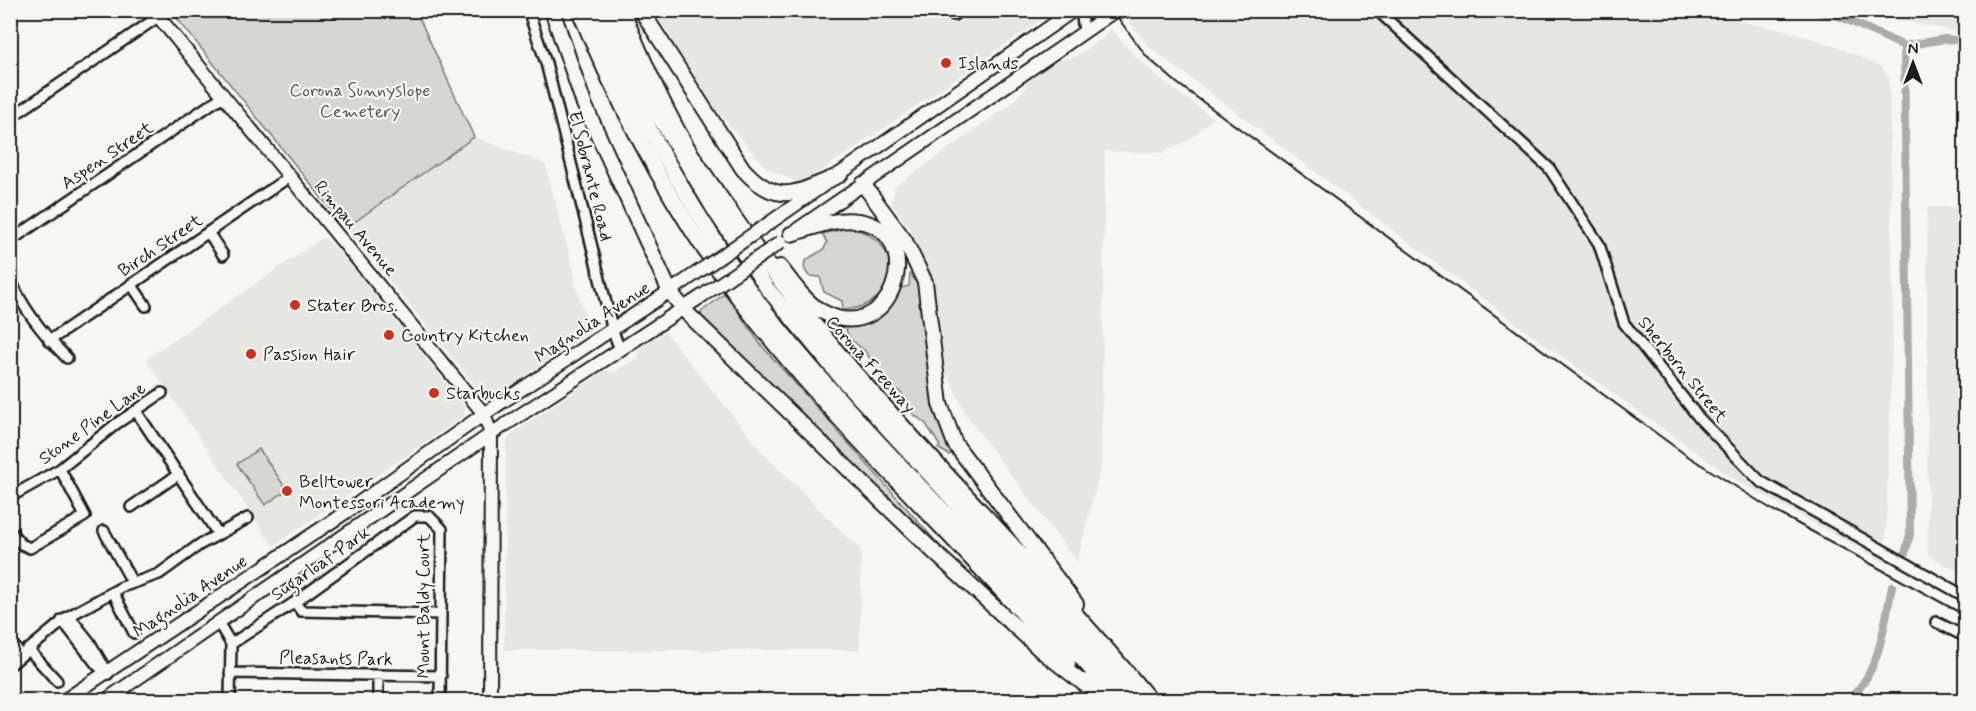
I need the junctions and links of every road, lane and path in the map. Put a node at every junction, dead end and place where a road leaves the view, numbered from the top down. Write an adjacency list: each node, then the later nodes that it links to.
1 (528, 10): 29 (street, El Sobrante Road)
2 (552, 10): 26 (highway)
3 (579, 10): 68 (highway)
4 (592, 10): 77 (highway)
5 (607, 10): 78 (highway)
6 (622, 10): 19 (highway, Corona Freeway)
7 (640, 10): 16 (highway)
8 (1074, 10): 16 (main road, Magnolia Avenue)
9 (1081, 10): 13 (street)
10 (1116, 10): 13 (main road, Magnolia Avenue)
11 (1377, 10): 50 (street, Sherborn Street)
12 (155, 14): 14 (main road, Rimpau Avenue); 15 (street)
13 (1084, 31): 18 (main road, Magnolia Avenue)
14 (223, 96): 17 (main road, Rimpau Avenue); 22 (street, Aspen Street)
15 (10, 118)
16 (840, 175): 18 (main road); 26 (main road, Magnolia Avenue, bridge)
17 (289, 177): 20 (street, Birch Street); 35 (main road, Rimpau Avenue)
18 (863, 184): 21 (main road, Magnolia Avenue); 56 (highway)
19 (722, 200): 21 (highway); 56 (highway, Corona Freeway)
20 (208, 232): 23 (street); 25 (street, Birch Street)
21 (786, 238): 28 (main road, Magnolia Avenue, bridge)
22 (10, 240)
23 (223, 255)
24 (10, 278): 30 (street)
25 (131, 284): 27 (street); 30 (street, Birch Street)
26 (670, 292): 28 (highway); 29 (main road, Magnolia Avenue)
27 (146, 306)
28 (684, 308): 31 (main road, Magnolia Avenue); 68 (highway)
29 (613, 331): 31 (street, El Sobrante Road); 35 (main road, Magnolia Avenue)
30 (50, 340): 32 (street)
31 (620, 350): 36 (main road, Magnolia Avenue)
32 (67, 357)
33 (162, 393): 34 (street, Stone Pine Lane)
34 (136, 411): 37 (street, Stone Pine Lane); 38 (street)
35 (484, 414): 36 (main road, Rimpau Avenue); 41 (main road, Magnolia Avenue)
36 (491, 434): 44 (main road, Magnolia Avenue); 75 (main road, Rimpau Avenue)
37 (60, 469): 39 (street, Stone Pine Lane); 45 (street)
38 (179, 474): 40 (street); 47 (street)
39 (10, 497)
40 (131, 507)
41 (352, 507): 44 (main road); 64 (main road, Magnolia Avenue)
42 (429, 516): 51 (street, Sugarloaf Park); 52 (street, Mount Baldy Court)
43 (248, 518): 47 (street)
44 (365, 523): 54 (main road, Magnolia Avenue)
45 (10, 531)
46 (104, 531): 48 (street)
47 (218, 534): 48 (street)
48 (132, 582): 49 (street)
49 (112, 592): 53 (street); 57 (street)
50 (1965, 597)
51 (295, 602): 52 (street); 60 (street, Sugarloaf Park)
52 (441, 614): 66 (street, Mount Baldy Court)
53 (65, 618): 61 (street); 64 (street)
54 (218, 622): 60 (street); 69 (main road, Magnolia Avenue)
55 (1936, 622): 58 (street)
56 (1093, 631): 79 (highway, Corona Freeway)
57 (134, 633)
58 (1965, 637)
59 (10, 642): 61 (street)
60 (231, 644): 63 (street)
61 (25, 652): 62 (street); 67 (street)
62 (10, 666)
63 (230, 673): 65 (street, Pleasants Park); 72 (street)
64 (108, 674): 69 (main road); 70 (main road, Magnolia Avenue)
65 (378, 676): 66 (street, Pleasants Park); 73 (street)
66 (441, 676): 74 (street, Mount Baldy Court)
67 (57, 681)
68 (1088, 687): 76 (highway)
69 (120, 691): 71 (main road, Magnolia Avenue)
70 (65, 700)
71 (106, 700)
72 (230, 700)
73 (378, 700)
74 (440, 700)
75 (490, 700)
76 (1099, 700)
77 (1117, 700)
78 (1132, 700)
79 (1150, 700)

